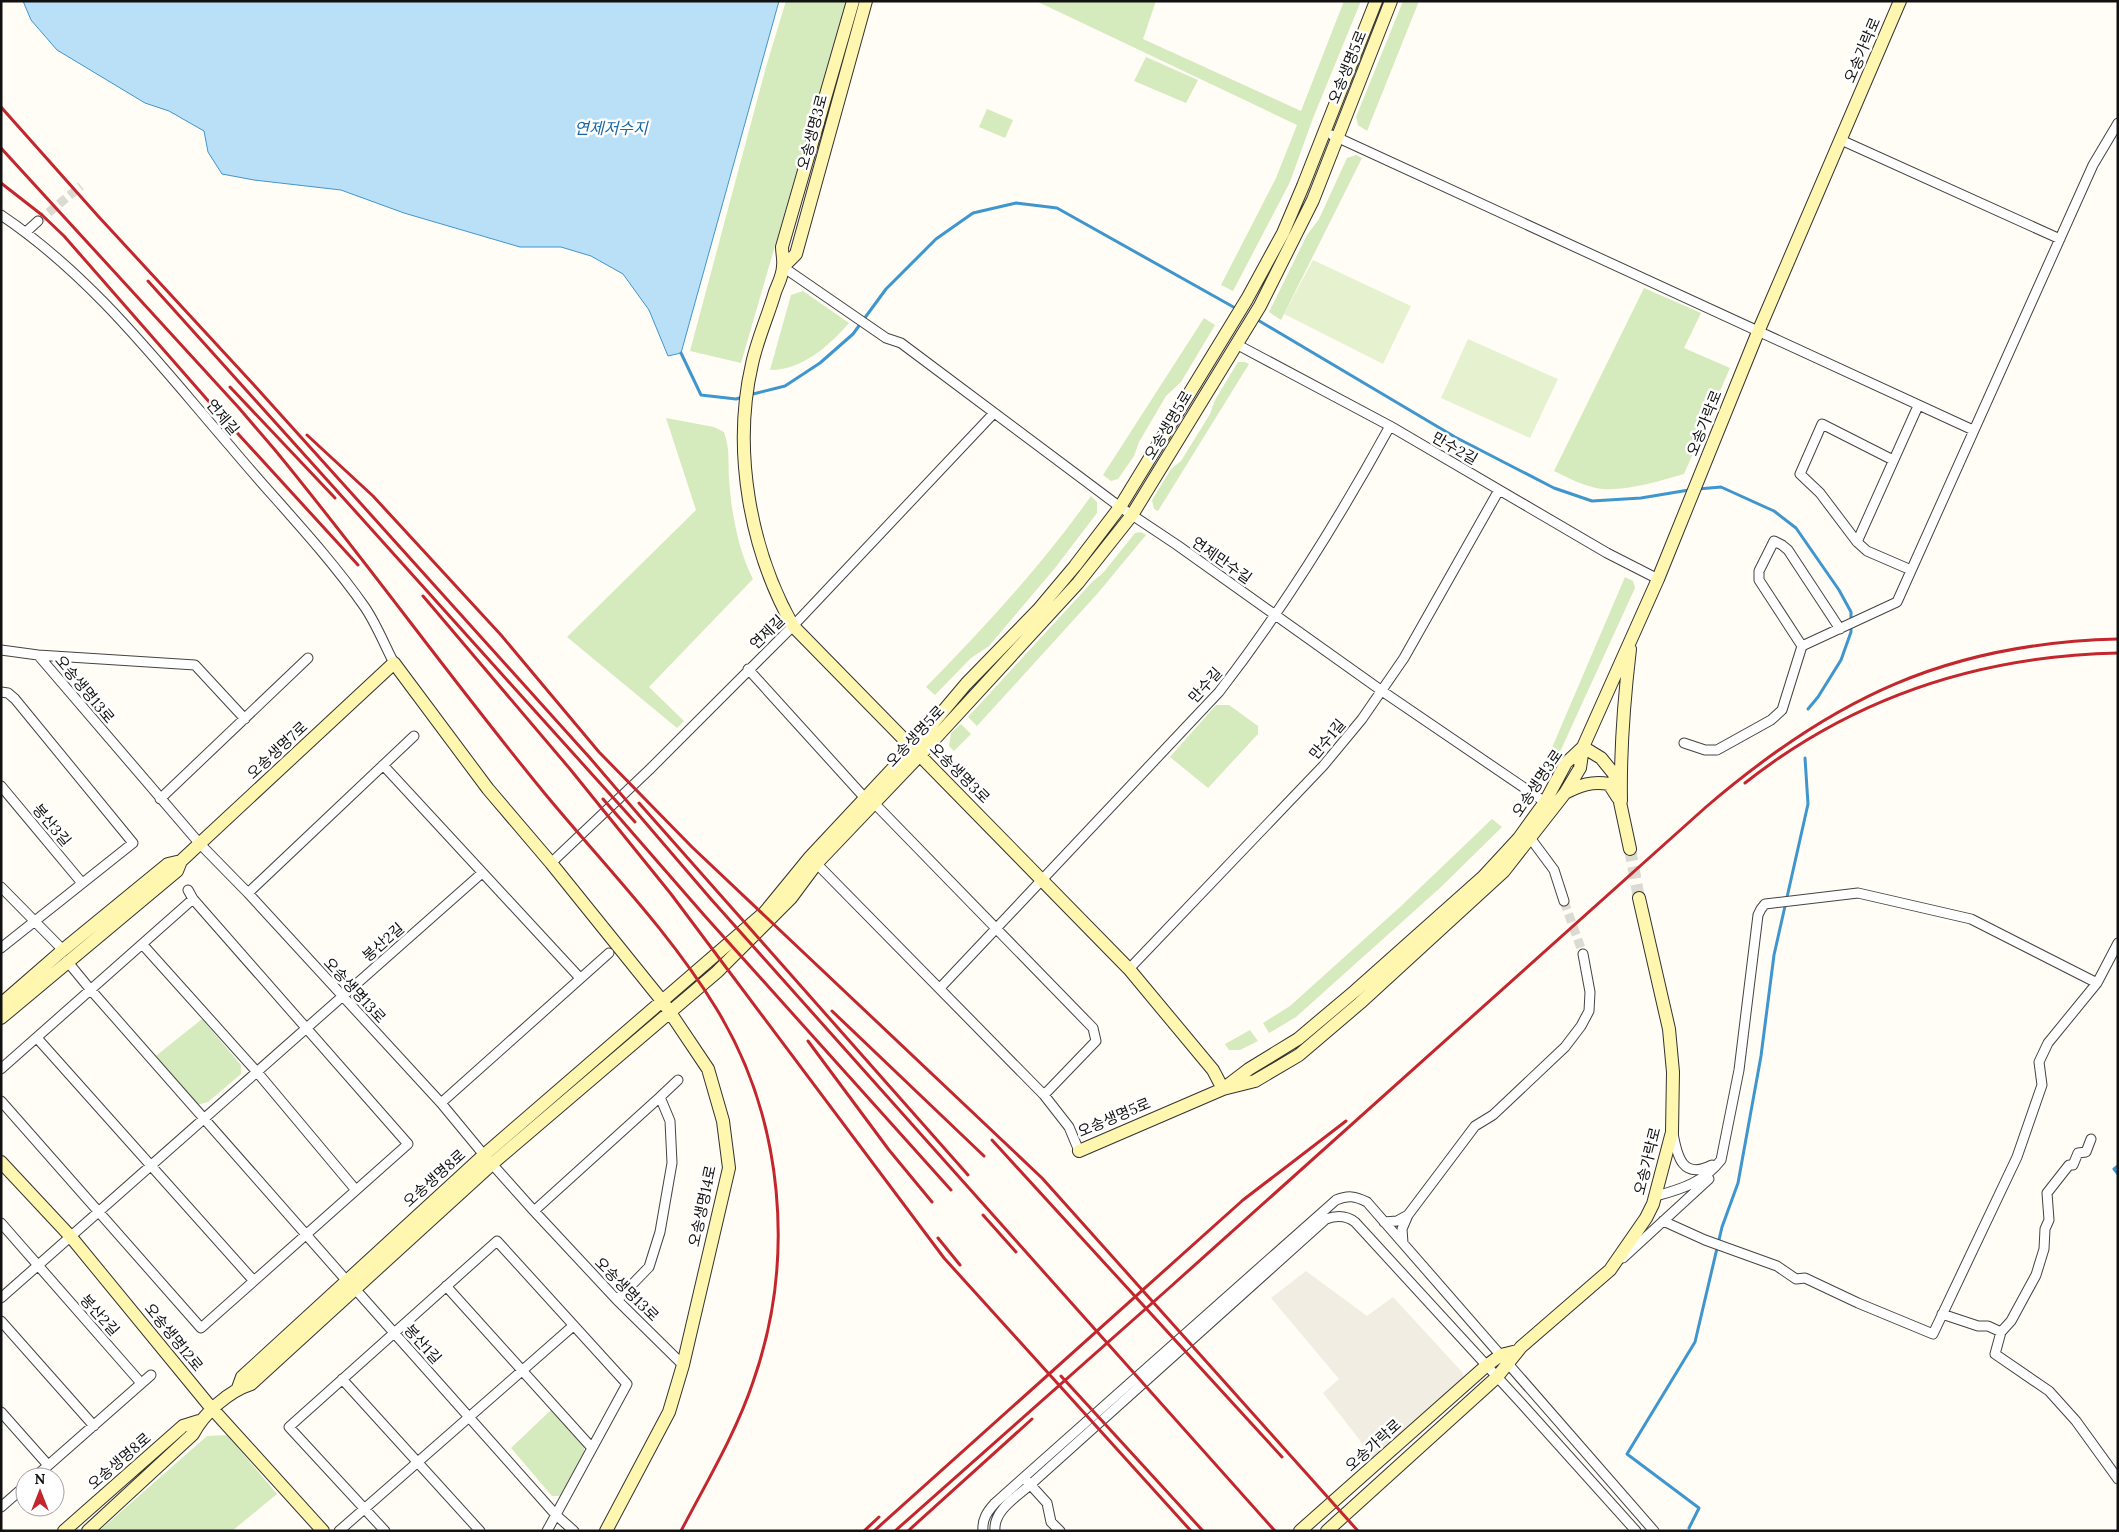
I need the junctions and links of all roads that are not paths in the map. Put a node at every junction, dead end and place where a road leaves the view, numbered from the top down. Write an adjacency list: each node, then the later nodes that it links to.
1 (853, 1): 13 (street, 오송생명3로)
2 (866, 1): 13 (street, 오송생명3로)
3 (1376, 1): 7 (street, 오송생명5로)
4 (1391, 1): 7 (street, 오송생명5로)
5 (1900, 1): 8 (street, 오송가락로)
6 (2118, 123): 12 (street)
7 (1331, 135): 14 (street); 15 (street, 오송생명5로); 22 (street, 오송생명5로)
8 (1841, 140): 12 (street); 14 (street, 오송가락로)
9 (1, 215): 11 (street, 연제길)
10 (38, 221): 11 (street)
11 (26, 232): 35 (street, 연제길)
12 (2060, 239): 19 (street)
13 (784, 267): 17 (street, 연제만수길); 28 (street, 오송생명3로)
14 (1758, 332): 16 (street); 26 (street, 오송가락로)
15 (1236, 344): 18 (street, 만수2길); 23 (street, 오송생명5로)
16 (1918, 406): 19 (street); 20 (street)
17 (994, 413): 22 (street, 연제만수길); 28 (street, 연제길)
18 (1390, 426): 21 (street, 만수2길); 27 (street, 만수길)
19 (1973, 430): 25 (street)
20 (1893, 460): 24 (street); 24 (street)
21 (1499, 490): 26 (street, 만수2길); 37 (street, 만수1길)
22 (1120, 507): 23 (street, 연제만수길); 43 (street, 오송생명5로)
23 (1132, 515): 27 (street, 연제만수길); 43 (street, 오송생명5로)
24 (1857, 542): 25 (street)
25 (1911, 570): 29 (street)
26 (1658, 579): 30 (street, 오송가락로)
27 (1277, 615): 37 (street, 연제만수길); 57 (street, 만수길)
28 (793, 626): 36 (street, 연제길); 43 (street, 오송생명3로)
29 (1842, 628): 31 (street); 31 (street)
30 (1632, 635): 42 (street, 오송가락로); 49 (street)
31 (1802, 646): 41 (street)
32 (1, 650): 33 (street, 오송생명13로)
33 (38, 655): 39 (street); 47 (street, 오송생명13로)
34 (308, 658): 39 (street)
35 (394, 663): 52 (street, 오송생명7로); 55 (street, 오송생명14로)
36 (748, 669): 48 (street); 55 (street, 연제길)
37 (1382, 691): 50 (street, 연제만수길); 73 (street, 만수1길)
38 (1, 692): 58 (street)
39 (245, 718): 47 (street)
40 (414, 736): 44 (street)
41 (1684, 743)
42 (1583, 747): 46 (street, 오송생명3로); 49 (street); 50 (street, 오송생명3로)
43 (916, 752): 48 (street, 오송생명5로); 57 (street, 오송생명3로)
44 (383, 765): 56 (street); 61 (street)
45 (1, 786): 58 (street, 봉산3길)
46 (1565, 793): 49 (street); 51 (street, 오송생명3로)
47 (160, 799): 52 (street, 오송생명13로)
48 (869, 800): 54 (street, 오송생명5로); 66 (street)
49 (1621, 801): 53 (street)
50 (1545, 802): 87 (street, 오송생명3로)
51 (1531, 839): 64 (street); 87 (street, 오송생명3로)
52 (200, 844): 61 (street, 오송생명13로); 72 (street, 오송생명7로)
53 (1630, 849)
54 (813, 860): 76 (street, 오송생명5로); 80 (street, 오송생명8로)
55 (551, 864): 80 (street, 오송생명14로)
56 (482, 873): 74 (street); 78 (street, 봉산2길)
57 (1042, 879): 66 (street, 만수길); 73 (street, 오송생명3로)
58 (82, 883): 65 (street)
59 (1, 887): 65 (street)
60 (188, 890): 63 (street)
61 (248, 893): 78 (street, 오송생명13로)
62 (1639, 898): 93 (street, 오송가락로)
63 (193, 899): 68 (street); 82 (street)
64 (1564, 901)
65 (34, 920): 69 (street); 72 (street)
66 (997, 929): 76 (street, 만수길); 88 (street)
67 (2118, 942): 75 (street)
68 (142, 945): 77 (street); 85 (street)
69 (1, 948)
70 (609, 953): 74 (street)
71 (1583, 954): 104 (street)
72 (65, 955): 77 (street); 79 (street, 오송생명7로); 81 (street, 오송생명7로)
73 (1129, 969): 87 (street, 오송생명3로)
74 (580, 978): 91 (street)
75 (2097, 983): 97 (street); 119 (street)
76 (940, 988): 88 (street, 오송생명5로)
77 (90, 989): 83 (street); 92 (street)
78 (341, 996): 82 (street, 봉산2길); 91 (street, 오송생명13로)
79 (1, 1004)
80 (666, 1007): 96 (street, 오송생명8로); 125 (street, 오송생명14로)
81 (1, 1018)
82 (306, 1028): 85 (street, 봉산2길); 100 (street)
83 (37, 1038): 84 (street); 99 (street)
84 (1, 1069)
85 (256, 1072): 92 (street, 봉산2길); 100 (street)
86 (678, 1080): 89 (street)
87 (1223, 1088): 95 (street, 오송생명5로)
88 (1044, 1095): 95 (street, 오송생명5로)
89 (660, 1097): 102 (street); 118 (street)
90 (1, 1101): 103 (street)
91 (441, 1103): 96 (street, 오송생명13로)
92 (204, 1118): 99 (street, 봉산2길); 108 (street)
93 (1672, 1132): 97 (street); 101 (street, 오송가락로)
94 (2091, 1139): 123 (street)
95 (1079, 1151)
96 (488, 1160): 102 (street, 오송생명13로); 114 (street, 오송생명8로); 116 (street, 오송생명8로)
97 (1721, 1160): 101 (street); 105 (street)
98 (1, 1162): 109 (street, 오송생명12로)
99 (151, 1166): 103 (street, 봉산2길); 113 (street)
100 (355, 1189): 108 (street)
101 (1656, 1196): 112 (street, 오송가락로)
102 (534, 1211): 118 (street, 오송생명13로)
103 (99, 1212): 109 (street, 봉산2길); 113 (street)
104 (1408, 1214): 106 (street); 110 (street)
105 (1663, 1221): 112 (street); 119 (street)
106 (1384, 1222): 110 (street); 141 (street)
107 (1, 1223): 111 (street, 봉산2길)
108 (306, 1236): 113 (street); 114 (street)
109 (71, 1237): 111 (street, 봉산2길); 133 (street, 오송생명12로)
110 (1403, 1244): 124 (street)
111 (38, 1266): 117 (street, 봉산2길); 131 (street, 봉산2길)
112 (1610, 1270): 124 (street, 오송가락로)
113 (253, 1280)
114 (346, 1280): 132 (street, 오송생명8로)
115 (446, 1286): 121 (street); 122 (street); 127 (street)
116 (356, 1290): 122 (street, 봉산1길); 132 (street, 오송생명8로)
117 (1, 1298)
118 (617, 1300): 125 (street, 오송생명13로)
119 (1942, 1314): 123 (street)
120 (1, 1321): 137 (street)
121 (573, 1326): 127 (street); 138 (street)
122 (394, 1332): 130 (street); 135 (street, 봉산1길)
123 (2001, 1332): 142 (street)
124 (1505, 1360): 126 (street, 오송가락로); 129 (street, 오송가락로); 163 (street)
125 (683, 1365): 156 (street, 오송생명14로)
126 (1486, 1366): 129 (street); 143 (street); 160 (street, 오송가락로)
127 (523, 1370): 135 (street); 138 (street)
128 (151, 1374): 131 (street)
129 (1497, 1377): 161 (street, 오송가락로); 162 (street)
130 (342, 1379): 139 (street); 146 (street)
131 (141, 1383): 137 (street)
132 (238, 1388): 133 (street, 오송생명8로)
133 (213, 1410): 136 (street, 오송생명8로); 150 (street, 오송생명12로)
134 (1, 1412): 140 (street)
135 (469, 1417): 139 (street); 147 (street, 봉산1길)
136 (199, 1421): 148 (street, 오송생명8로); 149 (street, 오송생명8로)
137 (94, 1426): 140 (street)
138 (592, 1448): 147 (street)
139 (418, 1462): 146 (street); 153 (street)
140 (48, 1465)
141 (1023, 1478): 143 (street); 157 (street)
142 (2118, 1479)
143 (1030, 1485): 158 (street); 159 (street)
144 (15, 1493): 145 (street)
145 (2, 1503)
146 (365, 1508): 151 (street); 152 (street)
147 (556, 1515): 154 (street); 155 (street, 봉산1길)
148 (64, 1531)
149 (88, 1531)
150 (323, 1531)
151 (339, 1531)
152 (385, 1531)
153 (480, 1531)
154 (547, 1531)
155 (574, 1531)
156 (606, 1531)
157 (983, 1531)
158 (995, 1531)
159 (1060, 1531)
160 (1300, 1531)
161 (1326, 1531)
162 (1636, 1531)
163 (1654, 1531)

